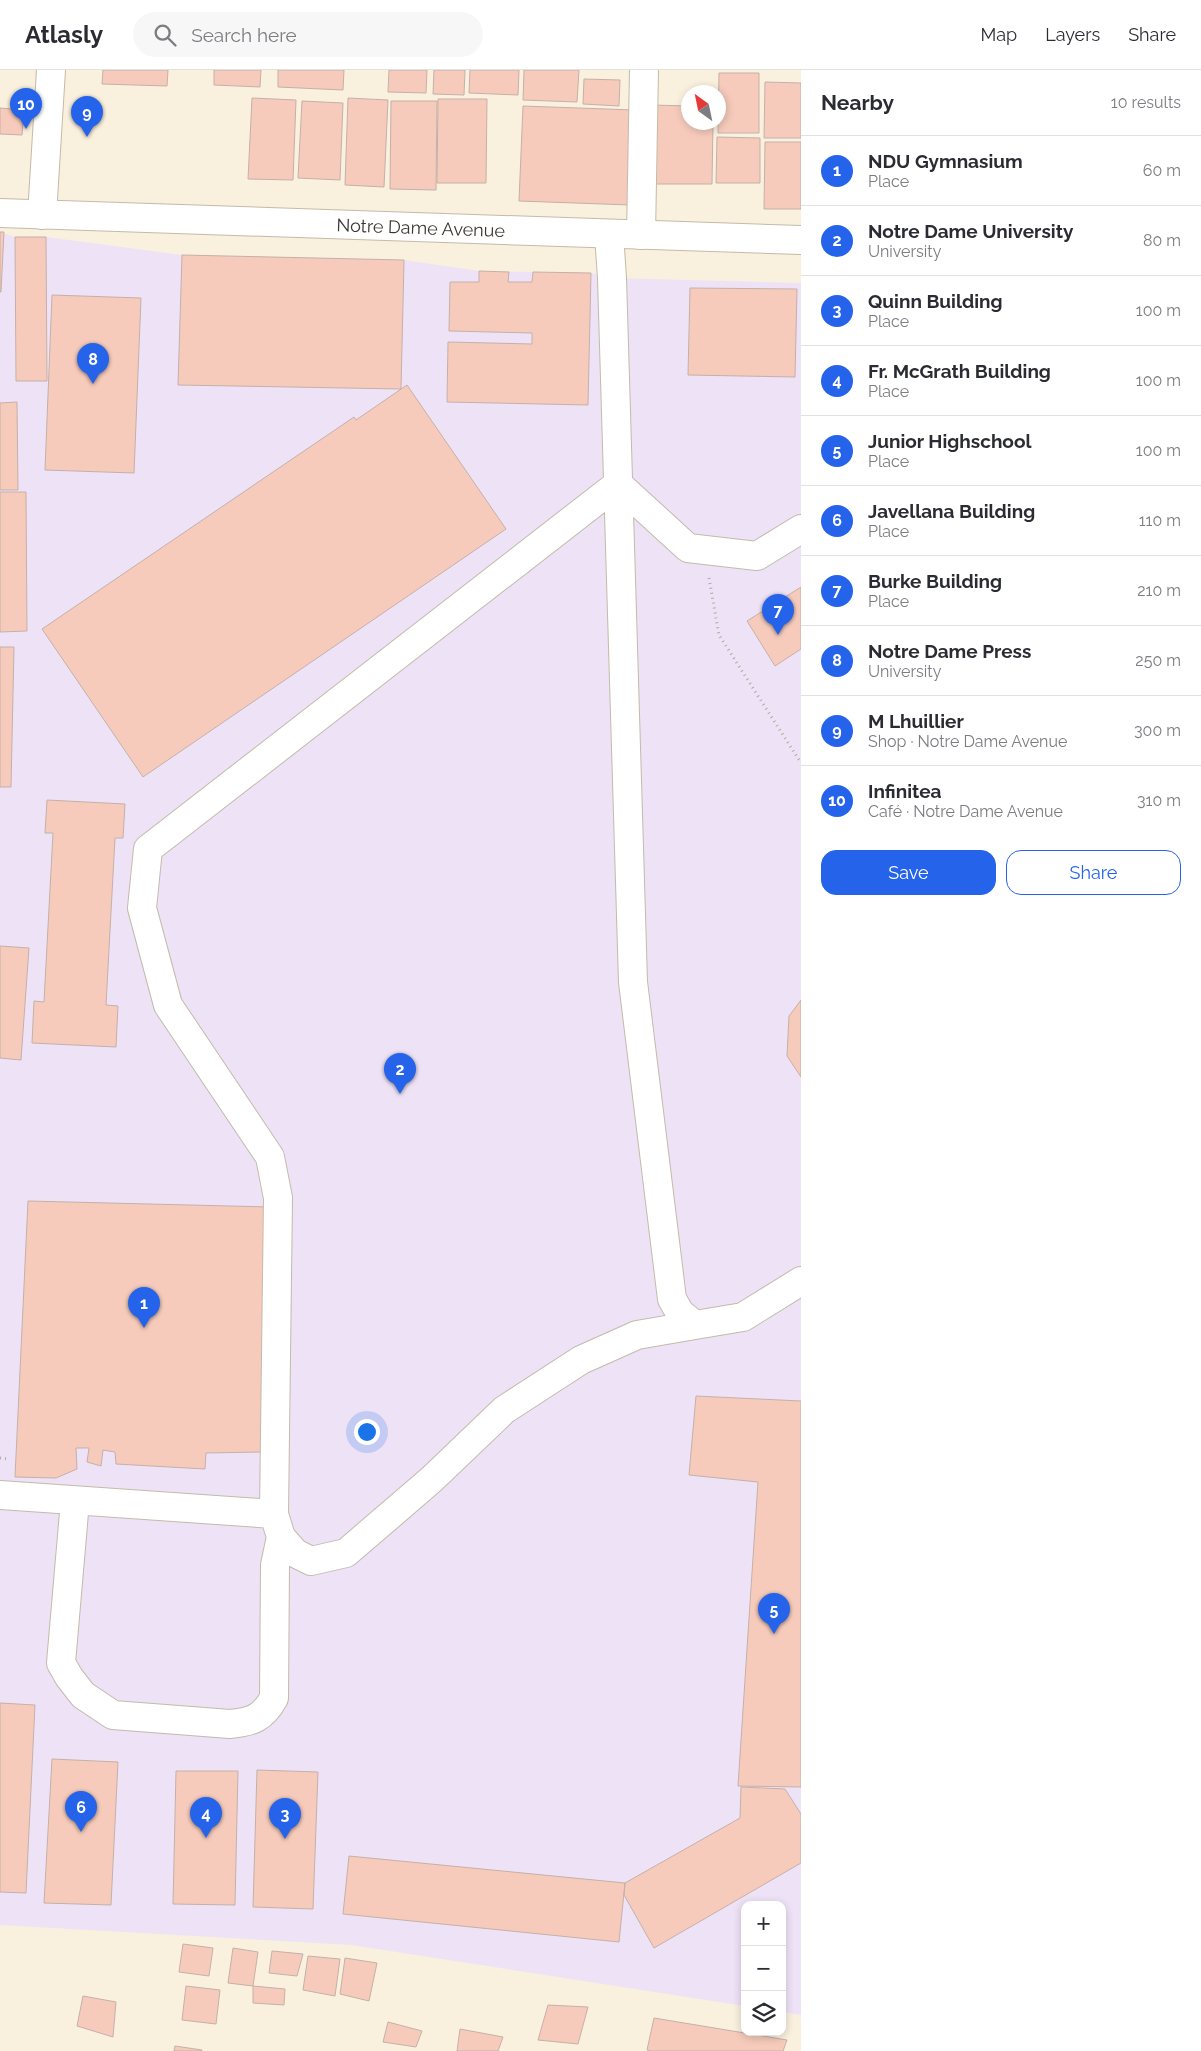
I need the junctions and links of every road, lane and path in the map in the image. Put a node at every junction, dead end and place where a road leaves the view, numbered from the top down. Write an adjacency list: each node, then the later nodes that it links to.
1 (51, 70): 4 (main road)
2 (644, 70): 6 (main road)
3 (0, 213): 4 (main road, Notre Dame Avenue)
4 (42, 215): 5 (main road, Notre Dame Avenue)
5 (609, 234): 6 (main road, Notre Dame Avenue); 8 (main road)
6 (641, 235): 7 (main road, Notre Dame Avenue)
7 (801, 240)
8 (618, 484): 10 (main road); 13 (main road); 18 (main road)
9 (801, 529): 10 (main road)
10 (704, 550): 11 (path)
11 (801, 763)
12 (801, 1281): 13 (main road)
13 (695, 1325): 18 (main road)
14 (0, 1458): 15 (path)
15 (8, 1459)
16 (0, 1495): 17 (main road)
17 (75, 1500): 18 (main road); 18 (main road)
18 (278, 1526)

